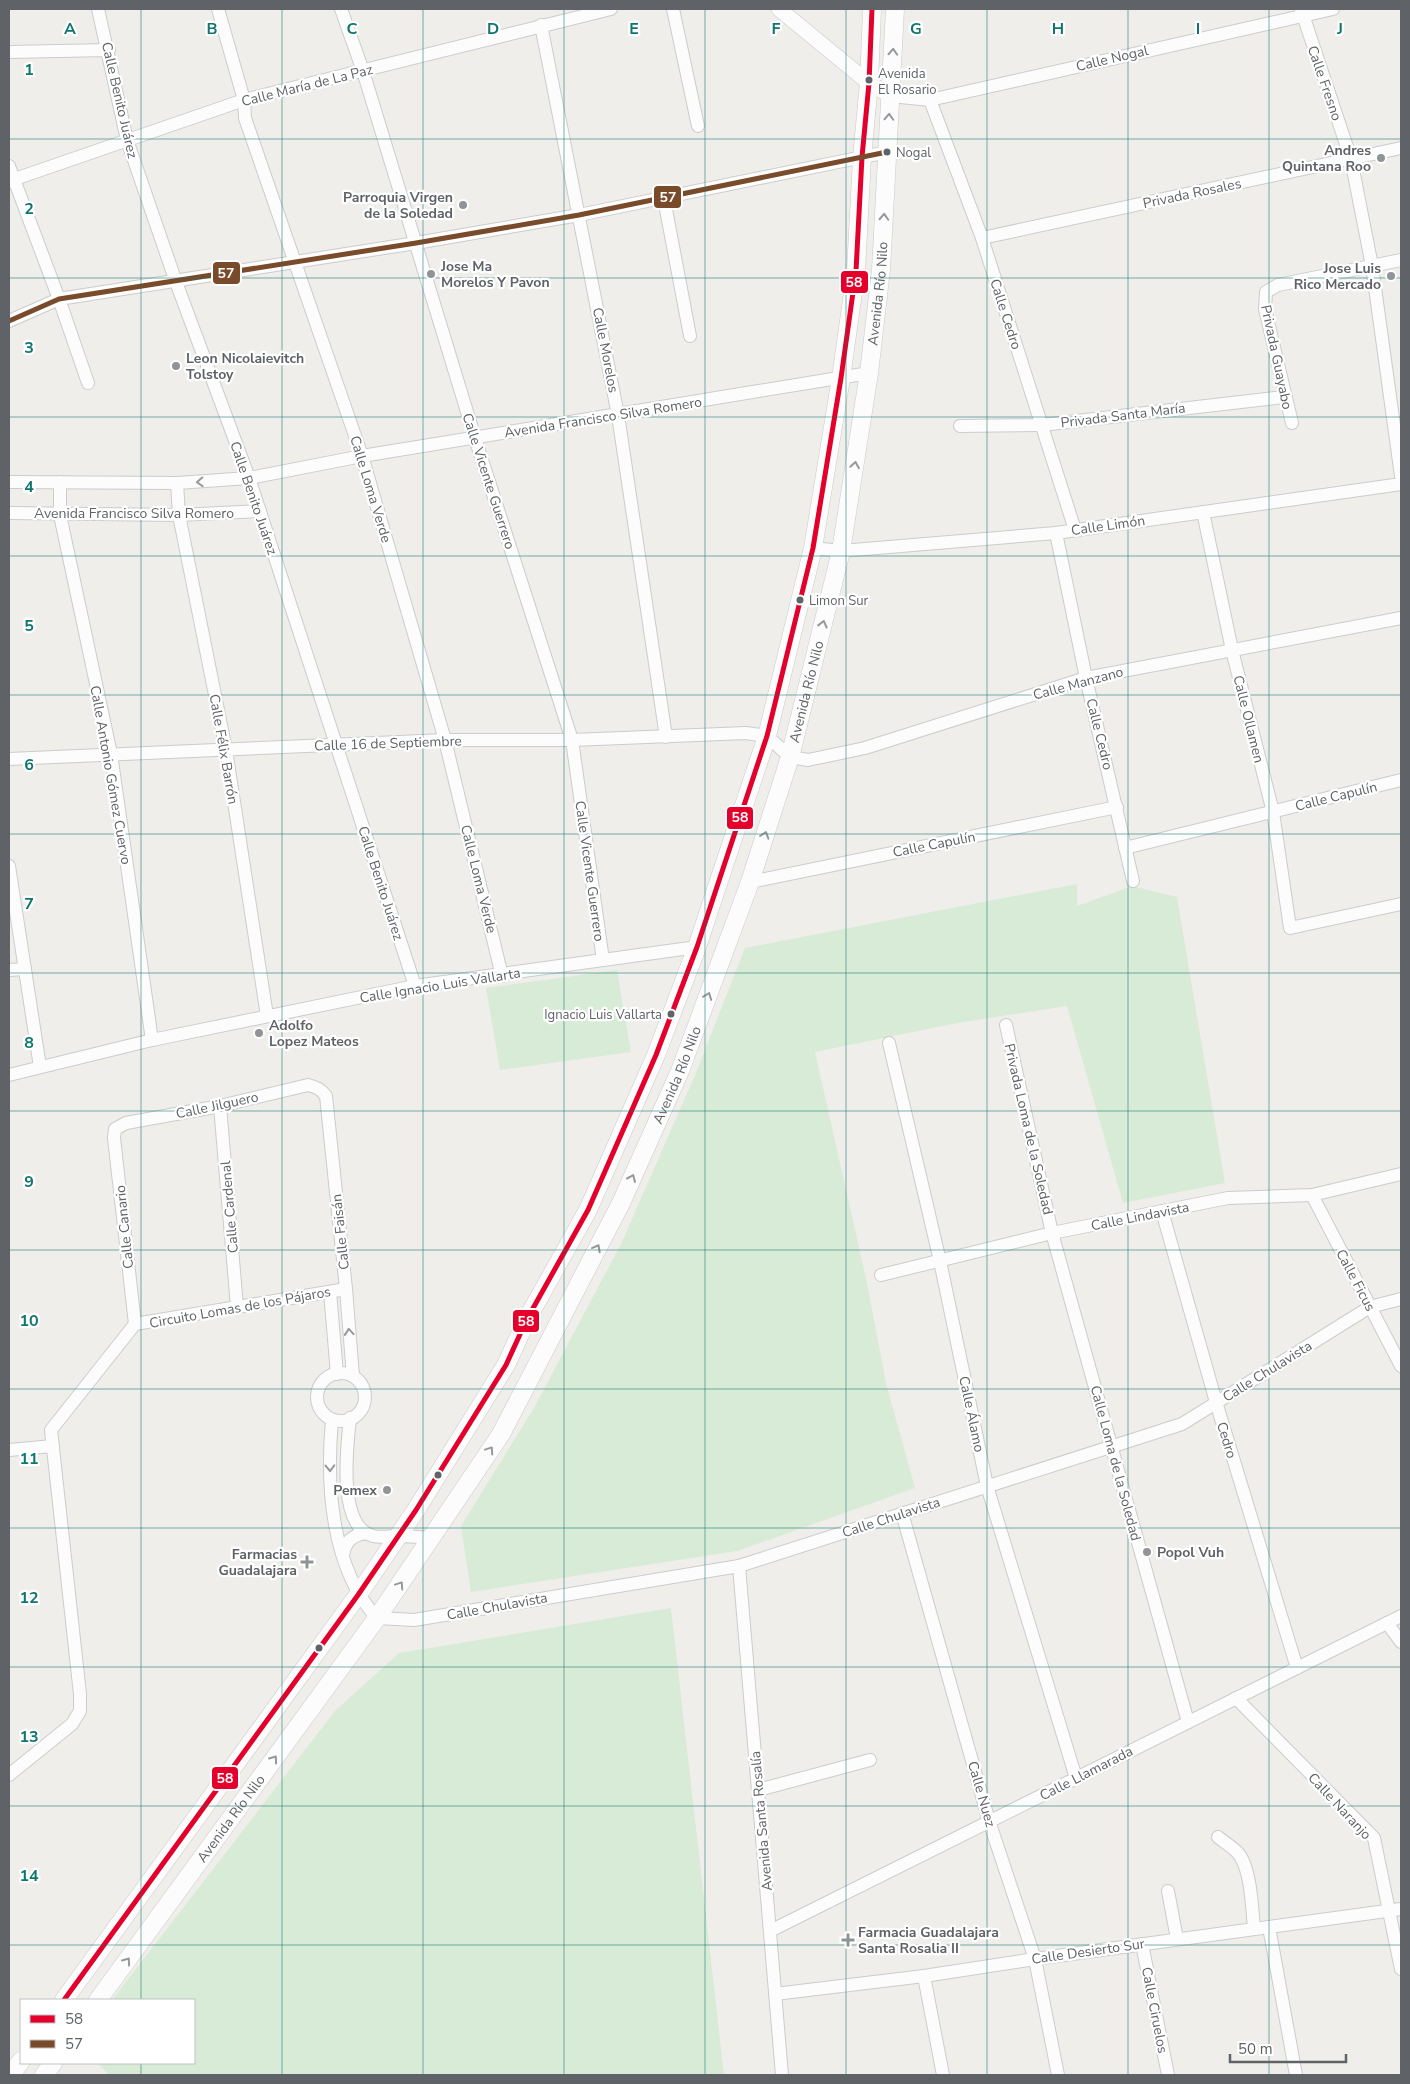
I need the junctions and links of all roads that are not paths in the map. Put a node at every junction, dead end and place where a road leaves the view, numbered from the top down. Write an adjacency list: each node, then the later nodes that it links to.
1 (98, 9): 12 (street, Calle Benito Juárez)
2 (218, 9): 17 (street, Calle Loma Verde)
3 (340, 9): 14 (street, Calle Vicente Guerrero)
4 (611, 9): 11 (street, Calle María de La Paz)
5 (673, 9): 19 (street)
6 (779, 9): 15 (street)
7 (872, 9): 15 (main road, Avenida Río Nilo)
8 (895, 9): 16 (main road, Avenida Río Nilo, one-way to 8)
9 (1333, 9): 10 (street, Calle Nogal)
10 (1302, 12): 18 (street, Calle Nogal); 24 (street, Calle Fresno)
11 (541, 25): 14 (street, Calle María de La Paz); 28 (street, Calle Morelos)
12 (108, 50): 13 (street); 20 (street, Calle Benito Juárez)
13 (9, 52)
14 (363, 71): 17 (street, Calle María de La Paz); 30 (street, Calle Vicente Guerrero)
15 (869, 83): 16 (street); 23 (main road, Avenida Río Nilo)
16 (890, 96): 18 (street, Calle Nogal); 22 (main road, Avenida Río Nilo, one-way to 16)
17 (244, 100): 20 (street, Calle María de La Paz); 32 (street, Calle Loma Verde)
18 (930, 100): 29 (street, Calle Cedro)
19 (698, 126)
20 (127, 140): 26 (street, Calle María de La Paz); 34 (street, Calle Benito Juárez)
21 (1401, 148): 24 (street, Privada Rosales)
22 (887, 152): 23 (street); 38 (main road, Avenida Río Nilo, one-way to 22)
23 (862, 157): 27 (street); 39 (main road, Avenida Río Nilo)
24 (1352, 159): 29 (street, Privada Rosales); 33 (street, Calle Fresno)
25 (9, 166): 26 (street)
26 (11, 180): 35 (street)
27 (664, 199): 28 (street); 37 (street)
28 (579, 215): 30 (street); 42 (street, Calle Morelos)
29 (982, 238): 44 (street, Calle Cedro)
30 (416, 243): 32 (street); 46 (street, Calle Vicente Guerrero)
31 (1401, 260): 33 (street)
32 (296, 262): 34 (street); 47 (street, Calle Loma Verde)
33 (1372, 266): 41 (street, Privada Guayabo); 48 (street, Calle Fresno)
34 (176, 282): 35 (street); 49 (street, Calle Benito Juárez)
35 (59, 299): 36 (street); 40 (street)
36 (9, 321)
37 (690, 336)
38 (869, 373): 39 (street, Avenida Francisco Silva Romero); 62 (main road, Avenida Río Nilo, one-way to 38)
39 (841, 378): 42 (street, Avenida Francisco Silva Romero); 61 (main road, Avenida Río Nilo)
40 (88, 384)
41 (1284, 397): 43 (street, Privada Guayabo); 44 (street, Privada Santa María)
42 (618, 415): 46 (street, Avenida Francisco Silva Romero); 67 (street, Calle Morelos)
43 (1292, 422)
44 (1042, 425): 45 (street, Privada Santa María); 59 (street, Calle Cedro)
45 (960, 426)
46 (475, 438): 47 (street, Avenida Francisco Silva Romero); 69 (street, Calle Vicente Guerrero)
47 (362, 456): 49 (street, Avenida Francisco Silva Romero); 68 (street, Calle Loma Verde)
48 (1401, 476)
49 (249, 478): 52 (street, Avenida Francisco Silva Romero, one-way to 52); 54 (street, Calle Benito Juárez)
50 (9, 482): 51 (street, Avenida Francisco Silva Romero)
51 (60, 482): 52 (street, Avenida Francisco Silva Romero); 57 (street, Calle Antonio Gómez Cuervo)
52 (177, 483): 58 (street, Calle Félix Barrón)
53 (1401, 484): 55 (street, Calle Limón)
54 (260, 510): 58 (street, Avenida Francisco Silva Romero); 70 (street, Calle Benito Juárez)
55 (1203, 512): 59 (street, Calle Limón); 64 (street, Calle Ollamen)
56 (9, 514): 57 (street, Avenida Francisco Silva Romero)
57 (60, 515): 58 (street, Avenida Francisco Silva Romero); 72 (street, Calle Antonio Gómez Cuervo)
58 (179, 515): 71 (street, Calle Félix Barrón)
59 (1075, 530): 60 (street, Calle Limón)
60 (1056, 532): 62 (street, Calle Limón); 65 (street, Calle Cedro)
61 (813, 548): 62 (street, Calle Limón); 66 (main road, Avenida Río Nilo)
62 (841, 551): 73 (main road, Avenida Río Nilo, one-way to 62)
63 (1401, 618): 64 (street, Calle Manzano)
64 (1232, 650): 65 (street, Calle Manzano); 77 (street, Calle Ollamen)
65 (1086, 678): 73 (street, Calle Manzano); 76 (street, Calle Cedro)
66 (767, 736): 67 (street, Calle 16 de Septiembre); 73 (street); 83 (main road, Avenida Río Nilo)
67 (666, 737): 69 (street, Calle 16 de Septiembre)
68 (445, 740): 69 (street, Calle 16 de Septiembre); 70 (street, Calle 16 de Septiembre); 87 (street, Calle Loma Verde)
69 (572, 740): 84 (street, Calle Vicente Guerrero)
70 (336, 744): 71 (street, Calle 16 de Septiembre); 88 (street, Calle Benito Juárez)
71 (226, 750): 72 (street, Calle 16 de Septiembre); 89 (street, Calle Félix Barrón)
72 (111, 754): 74 (street, Calle 16 de Septiembre); 91 (street, Calle Antonio Gómez Cuervo)
73 (790, 757): 81 (main road, Avenida Río Nilo, one-way to 73)
74 (9, 759)
75 (1401, 780): 77 (street, Calle Capulín)
76 (1118, 807): 78 (street, Calle Cedro); 81 (street, Calle Capulín)
77 (1273, 812): 78 (street, Calle Capulín); 82 (street, Calle Ollamen)
78 (1125, 848): 80 (street, Calle Cedro)
79 (9, 866): 85 (street)
80 (1133, 881)
81 (750, 882): 102 (main road, Avenida Río Nilo, one-way to 81)
82 (1401, 904)
83 (697, 948): 84 (street, Calle Ignacio Luis Vallarta); 100 (main road, Avenida Río Nilo)
84 (603, 960): 87 (street, Calle Ignacio Luis Vallarta)
85 (25, 969): 86 (street); 93 (street)
86 (9, 970)
87 (502, 976): 88 (street, Calle Ignacio Luis Vallarta)
88 (415, 986): 89 (street, Calle Ignacio Luis Vallarta)
89 (267, 1016): 91 (street, Calle Ignacio Luis Vallarta)
90 (1006, 1024): 103 (street, Privada Loma de la Soledad)
91 (152, 1040): 93 (street, Calle Ignacio Luis Vallarta)
92 (889, 1043): 104 (street, Calle Álamo)
93 (40, 1067): 94 (street, Calle Ignacio Luis Vallarta)
94 (9, 1075)
95 (320, 1089): 96 (street, Calle Jilguero); 106 (street, Calle Faisán)
96 (220, 1106): 97 (street, Calle Jilguero); 109 (street, Calle Cardenal)
97 (115, 1129): 111 (street, Calle Canario)
98 (1401, 1174): 99 (street, Calle Lindavista)
99 (1312, 1195): 101 (street, Calle Lindavista); 110 (street, Calle Ficus)
100 (588, 1210): 102 (main road); 124 (main road, Avenida Río Nilo)
101 (1162, 1211): 103 (street, Calle Lindavista); 115 (street, Cedro)
102 (611, 1222): 125 (main road, Avenida Río Nilo, one-way to 102)
103 (1052, 1233): 104 (street, Calle Lindavista); 119 (street, Calle Loma de la Soledad)
104 (940, 1261): 105 (street, Calle Lindavista); 121 (street, Calle Álamo)
105 (880, 1275)
106 (346, 1289): 107 (street, Circuito Lomas de los Pájaros); 114 (street, Calle Faisán, one-way to 106)
107 (330, 1292): 109 (street, Circuito Lomas de los Pájaros); 113 (street)
108 (1401, 1299): 110 (street, Calle Chulavista)
109 (238, 1307): 111 (street, Circuito Lomas de los Pájaros)
110 (1370, 1307): 112 (street, Calle Ficus); 115 (street, Calle Chulavista)
111 (135, 1324): 118 (street, Circuito Lomas de los Pájaros)
112 (1401, 1366)
113 (337, 1374): 114 (street); 117 (street)
114 (353, 1376): 116 (street)
115 (1216, 1402): 119 (street, Calle Chulavista); 133 (street, Cedro)
116 (350, 1418): 117 (street); 123 (street)
117 (332, 1420): 126 (street, one-way to 126)
118 (53, 1446): 120 (street); 137 (street, Circuito Lomas de los Pájaros)
119 (1111, 1446): 121 (street, Calle Chulavista); 135 (street, Calle Loma de la Soledad)
120 (9, 1450)
121 (987, 1486): 122 (street, Calle Chulavista); 138 (street, Calle Álamo)
122 (902, 1513): 127 (street, Calle Chulavista); 140 (street, Calle Nuez)
123 (366, 1533): 124 (street); 126 (street)
124 (398, 1536): 125 (street); 128 (main road, Avenida Río Nilo)
125 (431, 1538): 130 (main road, Avenida Río Nilo, one-way to 125)
126 (344, 1561): 128 (street)
127 (740, 1566): 130 (street, Calle Chulavista); 139 (street, Avenida Santa Rosalía)
128 (358, 1595): 130 (street); 153 (main road, Avenida Río Nilo)
129 (1401, 1616): 131 (street, Calle Llamarada)
130 (377, 1618): 154 (main road, Avenida Río Nilo, one-way to 130)
131 (1387, 1623): 132 (street); 133 (street, Calle Llamarada)
132 (1401, 1642)
133 (1297, 1668): 134 (street, Calle Llamarada)
134 (1236, 1698): 135 (street, Calle Llamarada); 143 (street, Calle Naranjo)
135 (1188, 1722): 138 (street, Calle Llamarada)
136 (870, 1760): 139 (street)
137 (9, 1775)
138 (1076, 1778): 140 (street, Calle Llamarada)
139 (758, 1790): 146 (street, Avenida Santa Rosalía)
140 (989, 1821): 146 (street, Calle Llamarada); 149 (street, Calle Nuez)
141 (1218, 1837): 145 (street)
142 (1168, 1891): 147 (street)
143 (1395, 1910): 144 (street, Calle Desierto Sur); 150 (street, Calle Naranjo)
144 (1269, 1927): 145 (street, Calle Desierto Sur); 163 (street)
145 (1254, 1928): 147 (street, Calle Desierto Sur)
146 (770, 1931): 152 (street, Avenida Santa Rosalía)
147 (1177, 1939): 148 (street, Calle Desierto Sur)
148 (1142, 1944): 149 (street, Calle Desierto Sur); 162 (street, Calle Ciruelos)
149 (1035, 1959): 151 (street, Calle Desierto Sur); 161 (street, Calle Nuez)
150 (1401, 1969)
151 (924, 1976): 152 (street, Calle Desierto Sur); 160 (street)
152 (775, 1994): 159 (street, Avenida Santa Rosalía)
153 (65, 1999)
154 (99, 1999)
155 (20, 2062): 157 (main road)
156 (51, 2064): 158 (main road)
157 (11, 2075)
158 (44, 2075)
159 (782, 2075)
160 (943, 2075)
161 (1058, 2075)
162 (1168, 2075)
163 (1296, 2075)

